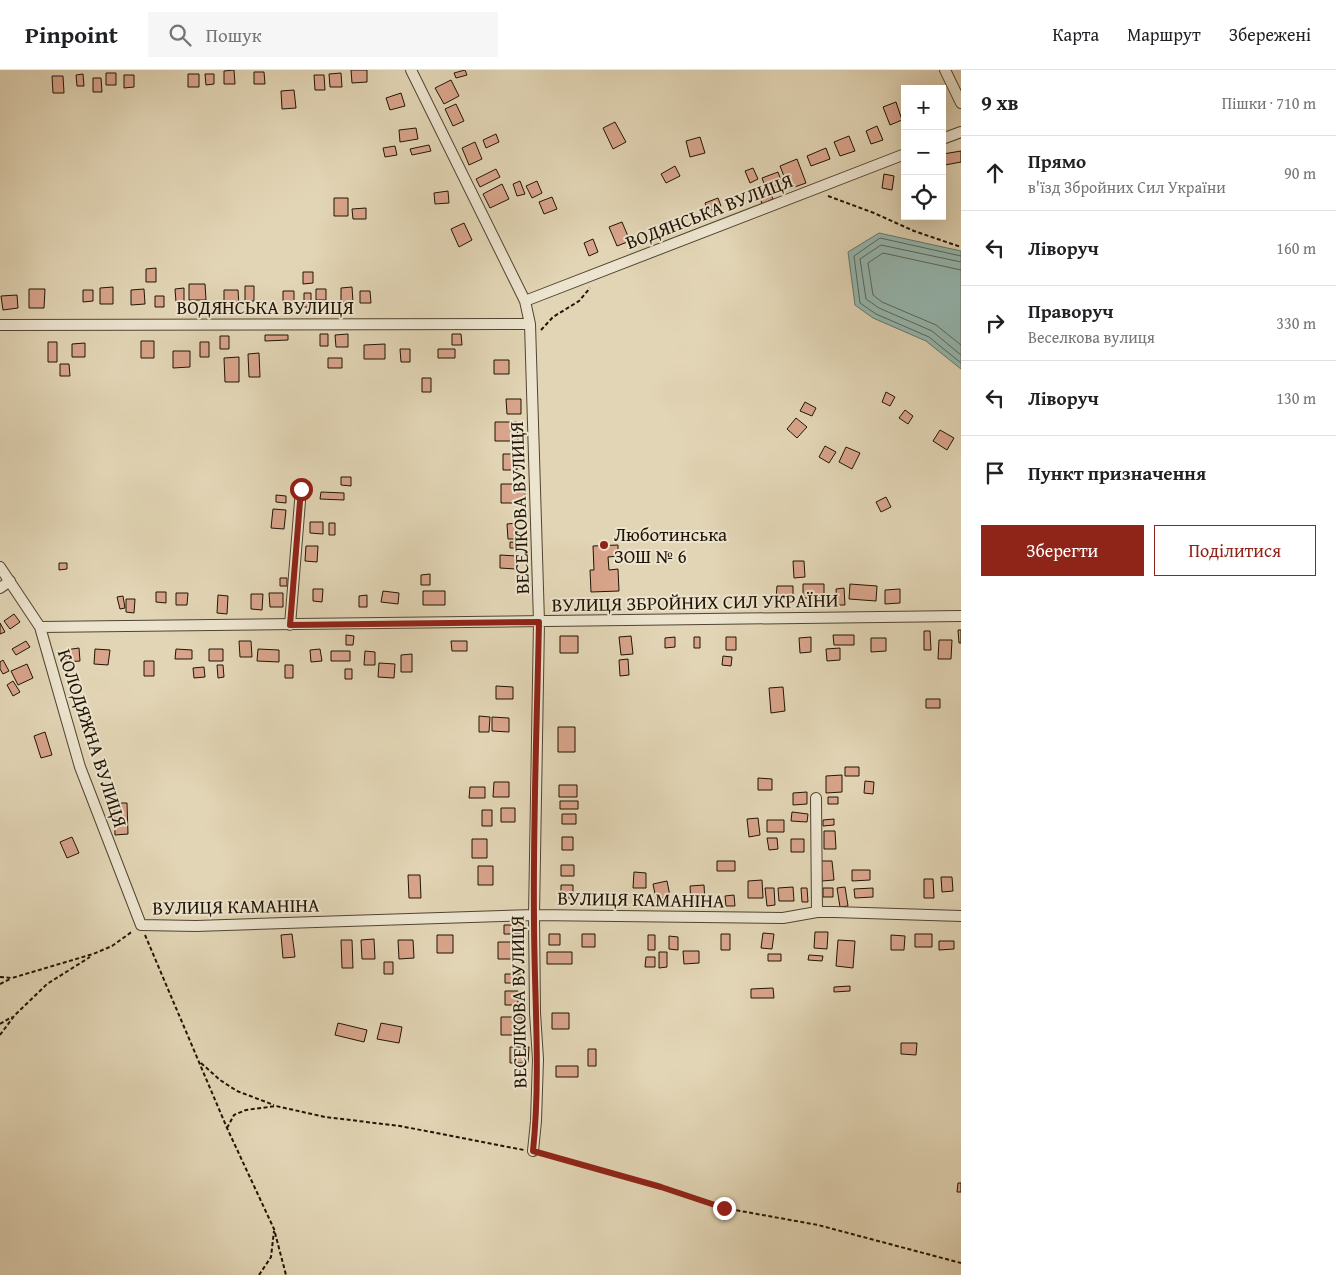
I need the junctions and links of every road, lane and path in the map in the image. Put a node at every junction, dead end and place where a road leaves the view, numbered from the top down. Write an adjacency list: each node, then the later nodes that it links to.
1 (411, 70): 10 (street, ВЕСЕЛКОВА ВУЛИЦЯ)
2 (945, 70): 3 (street)
3 (961, 103)
4 (961, 132): 5 (street)
5 (946, 138)
6 (901, 156): 10 (street, ВОДЯНСЬКА ВУЛИЦЯ)
7 (826, 195): 8 (path)
8 (961, 247)
9 (591, 286): 13 (path)
10 (525, 301): 11 (street, ВЕСЕЛКОВА ВУЛИЦЯ)
11 (530, 324): 12 (street, ВОДЯНСЬКА ВУЛИЦЯ); 13 (street, ВЕСЕЛКОВА ВУЛИЦЯ)
12 (0, 325)
13 (532, 344): 19 (street, ВЕСЕЛКОВА ВУЛИЦЯ)
14 (301, 489): 20 (street)
15 (0, 567): 16 (street, КОЛОДЯЖНА ВУЛИЦЯ)
16 (10, 581): 17 (street); 21 (street, КОЛОДЯЖНА ВУЛИЦЯ)
17 (0, 588)
18 (961, 616): 19 (street, ВУЛИЦЯ ЗБРОЙНИХ СИЛ УКРАЇНИ)
19 (539, 622): 20 (street, ВУЛИЦЯ ЗБРОЙНИХ СИЛ УКРАЇНИ); 24 (street, ВЕСЕЛКОВА ВУЛИЦЯ)
20 (290, 625): 21 (street, ВУЛИЦЯ ЗБРОЙНИХ СИЛ УКРАЇНИ)
21 (40, 628): 26 (street, КОЛОДЯЖНА ВУЛИЦЯ)
22 (816, 798): 23 (street)
23 (816, 912): 24 (street, ВУЛИЦЯ КАМАНІНА); 25 (street, ВУЛИЦЯ КАМАНІНА)
24 (534, 915): 26 (street, ВУЛИЦЯ КАМАНІНА); 37 (street, ВЕСЕЛКОВА ВУЛИЦЯ)
25 (961, 916)
26 (140, 926): 27 (path); 34 (path)
27 (93, 954): 29 (path); 31 (path)
28 (0, 976): 29 (path)
29 (12, 978): 30 (path)
30 (0, 984)
31 (14, 1016): 32 (path); 33 (path)
32 (0, 1024)
33 (0, 1035)
34 (199, 1062): 35 (path); 36 (path)
35 (276, 1106): 36 (path); 37 (path)
36 (227, 1128): 38 (path)
37 (533, 1151): 39 (path)
38 (274, 1229): 40 (path); 41 (path)
39 (961, 1264)
40 (259, 1275)
41 (286, 1275)

